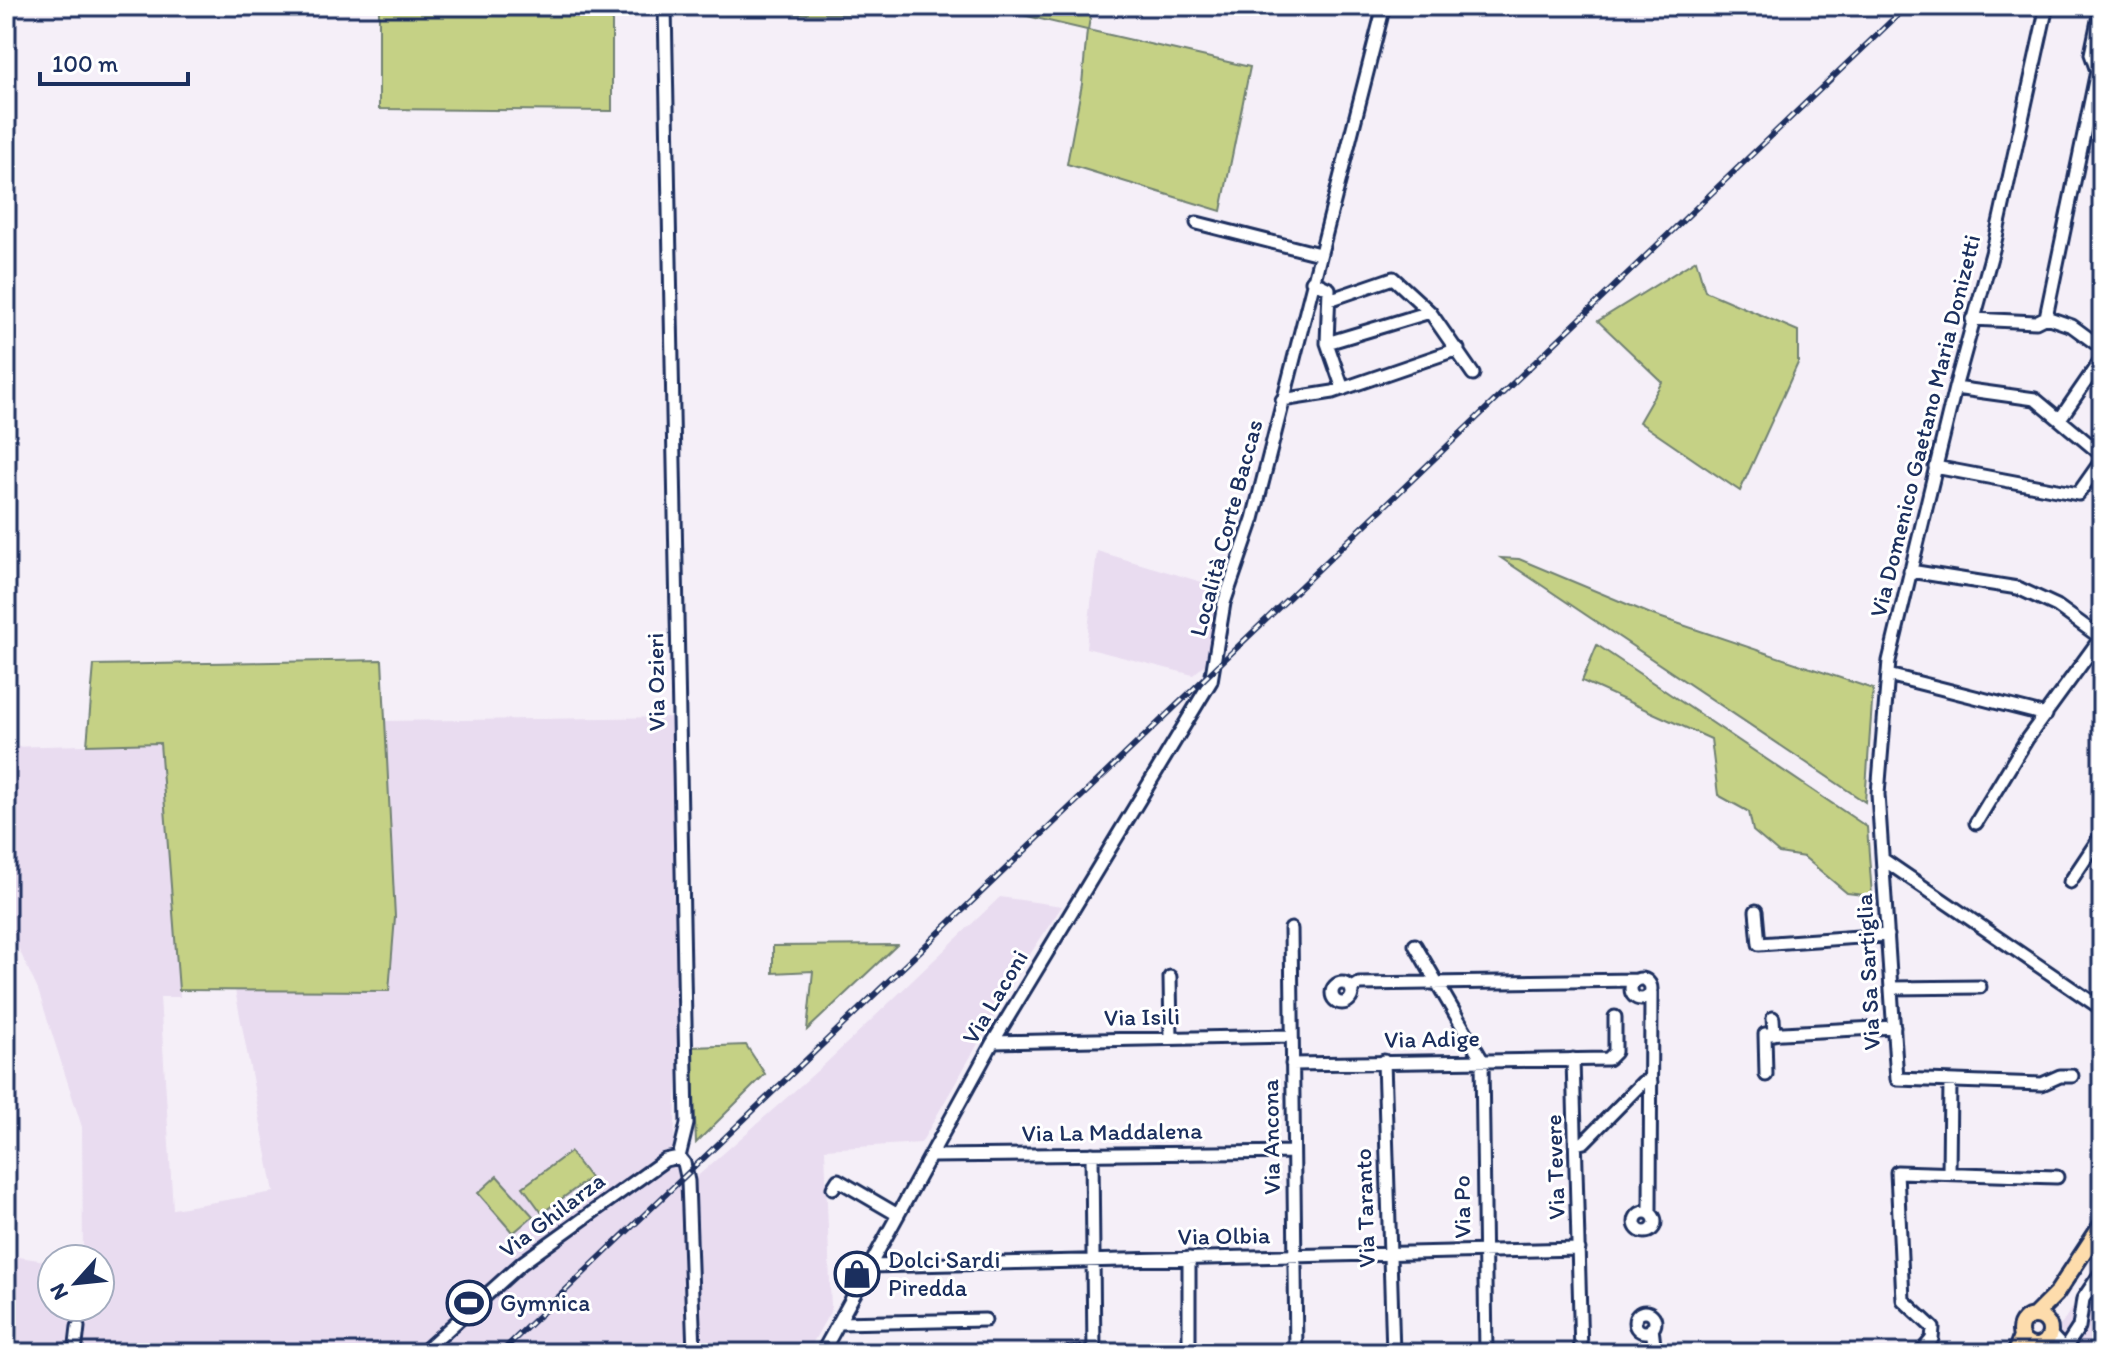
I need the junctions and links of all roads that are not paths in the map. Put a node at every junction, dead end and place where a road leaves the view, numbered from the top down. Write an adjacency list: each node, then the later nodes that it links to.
1 (665, 6): 64 (street, Via Ozieri)
2 (1384, 6): 7 (street, Località Corte Baccas)
3 (2047, 6): 12 (street, Via Domenico Gaetano Maria Donizetti)
4 (2101, 6): 5 (street)
5 (2100, 71): 11 (street)
6 (1197, 223): 7 (street)
7 (1319, 254): 8 (street, Località Corte Baccas)
8 (1312, 281): 9 (street); 20 (street, Località Corte Baccas)
9 (1329, 300): 10 (street); 13 (street)
10 (1430, 312): 13 (street); 15 (street)
11 (2046, 317): 12 (street); 14 (street)
12 (1972, 319): 18 (street, Via Domenico Gaetano Maria Donizetti)
13 (1327, 343): 19 (street)
14 (2102, 348)
15 (1458, 349): 17 (street); 19 (street, Località Corte Baccas)
16 (2102, 358): 21 (street)
17 (1473, 374)
18 (1955, 388): 21 (street); 23 (street, Via Domenico Gaetano Maria Donizetti)
19 (1343, 389): 20 (street, Località Corte Baccas)
20 (1282, 400): 26 (street, Località Corte Baccas)
21 (2060, 419): 22 (street)
22 (2102, 457): 23 (street)
23 (1935, 467): 24 (street, Via Domenico Gaetano Maria Donizetti)
24 (1910, 571): 25 (street); 27 (street, Via Domenico Gaetano Maria Donizetti)
25 (2102, 637): 28 (street)
26 (1214, 668): 51 (street, Via Laconi)
27 (1888, 675): 28 (street); 31 (street, Via Domenico Gaetano Maria Donizetti)
28 (2046, 715): 29 (street)
29 (1976, 823)
30 (2102, 834): 32 (street)
31 (1884, 860): 35 (street, Via Sa Sartiglia); 44 (street)
32 (2070, 882)
33 (1756, 911): 35 (street)
34 (1291, 929): 49 (street, Via Ancona)
35 (1888, 935): 41 (street, Via Sa Sartiglia)
36 (1415, 945): 38 (street)
37 (1170, 977): 50 (street)
38 (1438, 984): 39 (street); 42 (street); 53 (street)
39 (1634, 984): 43 (street); 43 (street)
40 (1980, 987): 41 (street)
41 (1891, 988): 47 (street, Via Sa Sartiglia)
42 (1351, 989)
43 (1646, 995): 58 (street)
44 (2102, 1009)
45 (1615, 1017): 52 (street)
46 (1773, 1018): 48 (street)
47 (1894, 1027): 48 (street); 59 (street, Via Sa Sartiglia)
48 (1774, 1034): 56 (street)
49 (1292, 1036): 50 (street, Via Isili); 55 (street, Via Ancona)
50 (1171, 1038): 51 (street, Via Isili)
51 (993, 1042): 63 (street, Via Laconi)
52 (1573, 1059): 53 (street, Via Adige); 60 (street, Via Tevere)
53 (1482, 1060): 54 (street, Via Adige); 72 (street, Via Po)
54 (1384, 1061): 55 (street, Via Adige); 73 (street, Via Taranto)
55 (1292, 1064): 61 (street, Via Ancona)
56 (1766, 1075)
57 (2072, 1076): 59 (street)
58 (1651, 1082): 60 (street); 68 (street)
59 (1950, 1082): 65 (street)
60 (1576, 1144): 71 (street, Via Tevere)
61 (1293, 1152): 62 (street, Via La Maddalena); 74 (street, Via Ancona)
62 (1092, 1154): 63 (street, Via La Maddalena); 76 (street)
63 (931, 1156): 69 (street, Via Laconi)
64 (679, 1157): 87 (street, Via Ghilarza); 88 (street, Via Ozieri)
65 (1949, 1174): 66 (street); 97 (street)
66 (2057, 1177)
67 (833, 1188): 69 (street)
68 (1650, 1213)
69 (898, 1215): 77 (street, Via Laconi)
70 (2102, 1224): 83 (main road)
71 (1579, 1249): 72 (street, Via Olbia); 95 (street, Via Tevere)
72 (1484, 1252): 73 (street, Via Olbia); 94 (street, Via Po)
73 (1388, 1254): 74 (street, Via Olbia); 93 (street, Via Taranto)
74 (1295, 1256): 75 (street, Via Olbia); 92 (street, Via Ancona)
75 (1189, 1258): 76 (street, Via Olbia); 91 (street)
76 (1094, 1261): 77 (street, Via Olbia); 85 (street)
77 (870, 1266): 80 (street, Via Laconi)
78 (2102, 1271): 84 (street)
79 (985, 1320): 80 (street)
80 (838, 1323): 89 (street, Via Laconi)
81 (78, 1327): 86 (street)
82 (1652, 1328): 96 (street)
83 (2036, 1336): 84 (street); 98 (main road)
84 (2062, 1350)
85 (1094, 1352): 90 (street)
86 (75, 1353)
87 (422, 1353)
88 (694, 1353)
89 (822, 1353)
90 (1068, 1353)
91 (1189, 1353)
92 (1296, 1353)
93 (1393, 1353)
94 (1486, 1353)
95 (1581, 1353)
96 (1655, 1353)
97 (1920, 1353)
98 (2015, 1353)

